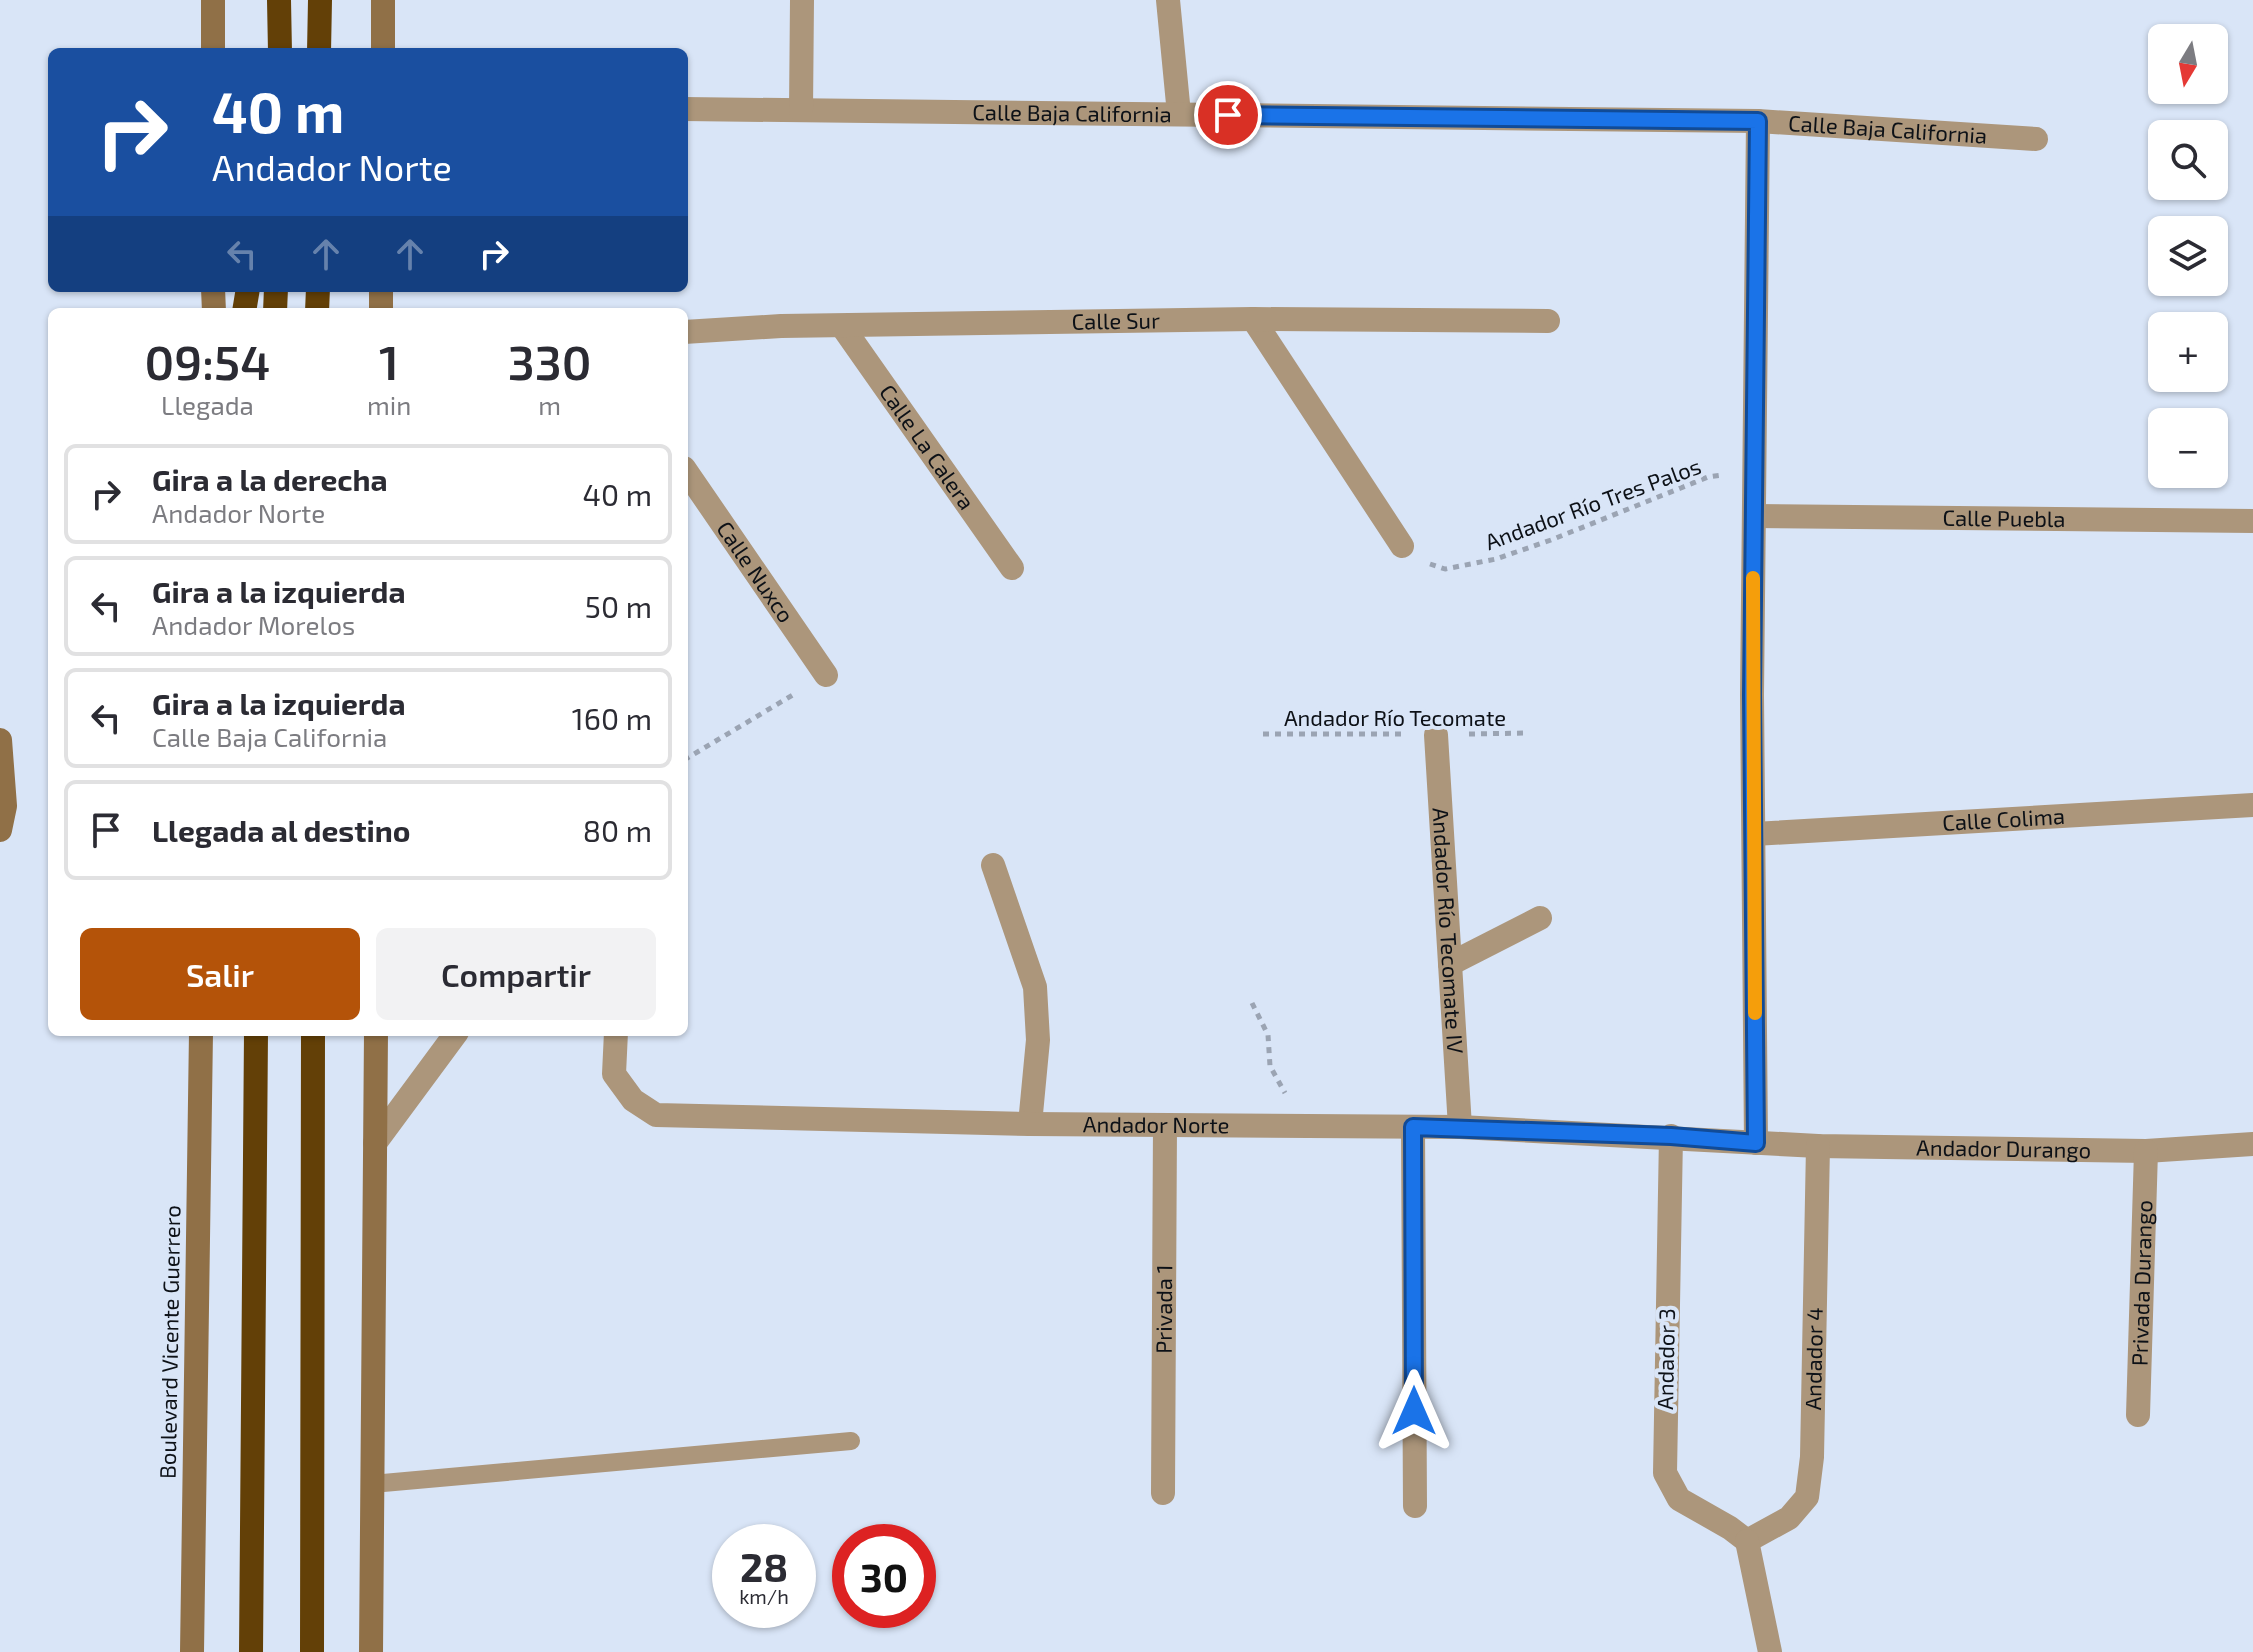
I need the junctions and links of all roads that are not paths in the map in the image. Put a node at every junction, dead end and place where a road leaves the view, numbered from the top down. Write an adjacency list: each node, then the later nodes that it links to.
1 (213, 0): 7 (main road)
2 (279, 0): 8 (highway)
3 (320, 0): 9 (highway)
4 (383, 0): 10 (main road)
5 (802, 0): 12 (street)
6 (1168, 0): 13 (street)
7 (213, 48)
8 (280, 48)
9 (319, 48)
10 (383, 48)
11 (688, 109): 12 (street, Calle Baja California)
12 (801, 110): 13 (street, Calle Baja California)
13 (1179, 114): 14 (street, Calle Baja California)
14 (1758, 121): 15 (street, Calle Baja California); 21 (street)
15 (2036, 139)
16 (1253, 319): 17 (street, Calle Sur); 18 (street, Calle Sur); 23 (street)
17 (1548, 321)
18 (842, 326): 19 (street, Calle Sur); 24 (street, Calle La Calera)
19 (688, 332)
20 (688, 474): 25 (street, Calle Nuxco)
21 (1754, 516): 22 (street, Calle Puebla); 30 (street)
22 (2253, 521)
23 (1402, 546)
24 (1012, 568)
25 (826, 675)
26 (1436, 735): 33 (street, Andador Río Tecomate IV)
27 (0, 740): 29 (main road)
28 (2253, 805): 30 (street, Calle Colima)
29 (0, 830)
30 (1754, 834): 46 (street)
31 (993, 865): 40 (street)
32 (1540, 918): 33 (street)
33 (1450, 964): 43 (street, Andador Río Tecomate IV)
34 (201, 1036): 56 (main road, Boulevard Vicente Guerrero)
35 (256, 1036): 57 (highway)
36 (313, 1036): 58 (highway)
37 (376, 1036): 45 (main road)
38 (454, 1036): 45 (street)
39 (616, 1036): 40 (street, Andador Norte)
40 (1030, 1124): 41 (street, Andador Norte)
41 (1165, 1125): 42 (street, Andador Norte); 53 (street, Privada 1)
42 (1413, 1127): 43 (street, Andador Norte); 54 (street)
43 (1460, 1127): 44 (street, Andador Norte)
44 (1671, 1136): 46 (street, Andador Norte); 55 (street, Andador 3)
45 (375, 1143): 52 (main road)
46 (1756, 1143): 48 (street, Andador Durango)
47 (2253, 1144): 49 (street, Andador Durango)
48 (1818, 1146): 49 (street, Andador Durango); 55 (street, Andador 4)
49 (2146, 1151): 50 (street, Privada Durango)
50 (2138, 1415)
51 (851, 1441): 52 (lane)
52 (372, 1484): 59 (main road)
53 (1163, 1493)
54 (1415, 1506)
55 (1747, 1541): 60 (street)
56 (190, 1652)
57 (251, 1652)
58 (312, 1652)
59 (371, 1652)
60 (1770, 1652)

